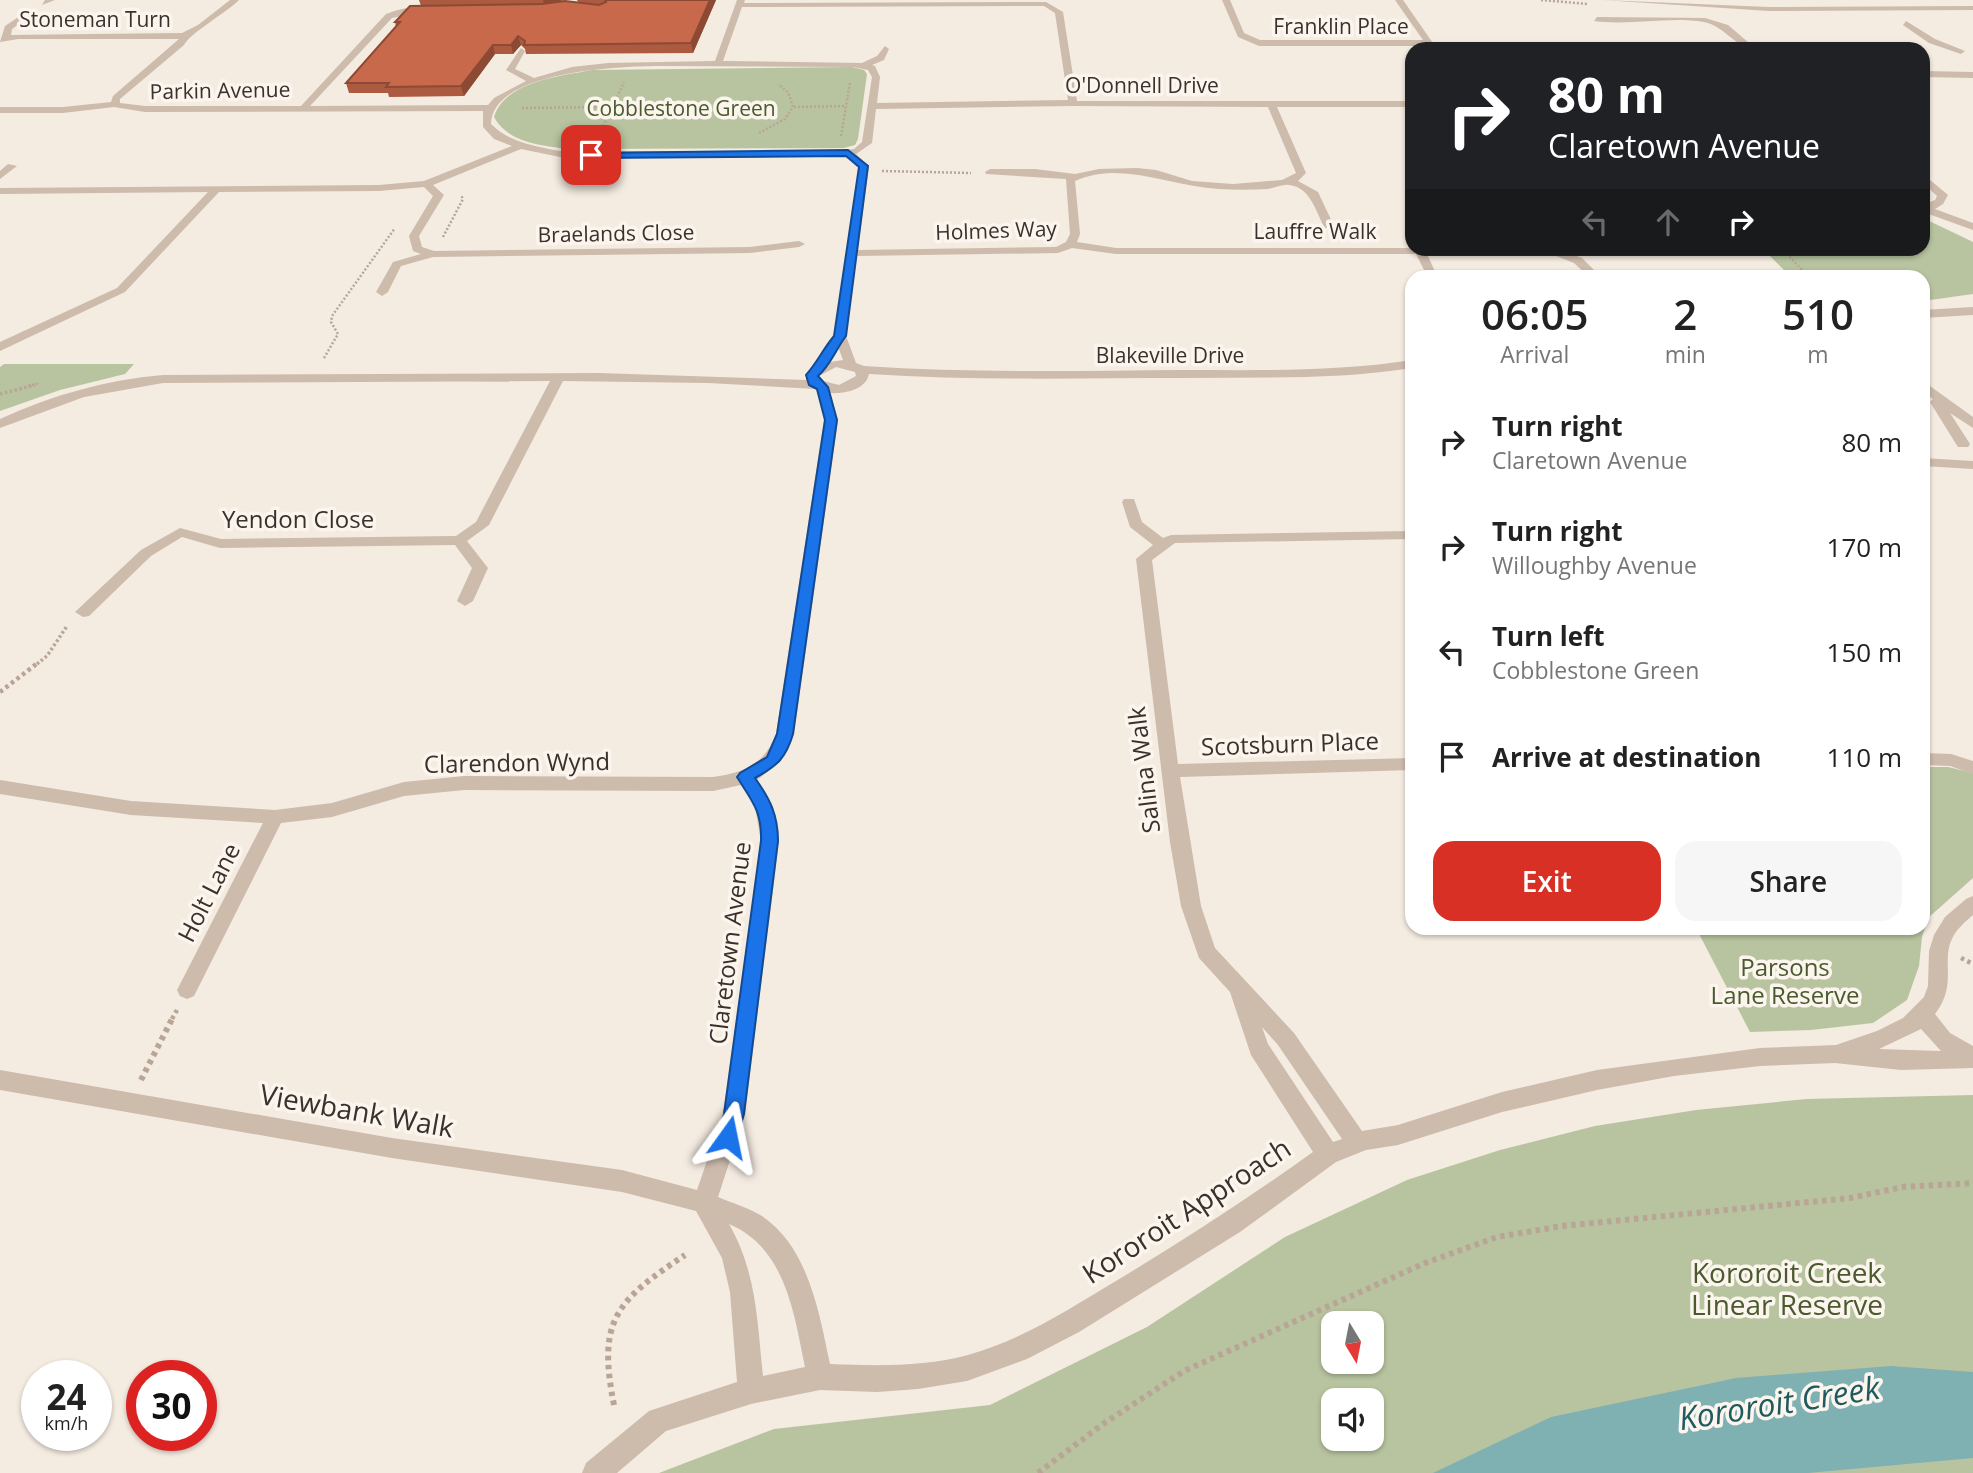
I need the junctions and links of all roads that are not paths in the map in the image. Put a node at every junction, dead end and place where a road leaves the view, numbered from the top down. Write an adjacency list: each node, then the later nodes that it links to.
1 (234, 0): 16 (street, Parkin Avenue)
2 (405, 0): 12 (street)
3 (1226, 0): 18 (street, Franklin Place)
4 (1399, 0): 19 (street)
5 (1606, 0): 10 (street)
6 (1766, 0): 7 (street)
7 (1856, 0)
8 (741, 2): 9 (street); 27 (street)
9 (1049, 2): 33 (street)
10 (1973, 8)
11 (438, 9): 12 (street)
12 (403, 11): 37 (street)
13 (29, 14): 17 (street, Stoneman Turn)
14 (1906, 23): 26 (street)
15 (1605, 27): 20 (street)
16 (184, 36): 17 (street, Stoneman Turn); 34 (street, Parkin Avenue)
17 (3, 38)
18 (1254, 42): 21 (street, Franklin Place); 22 (street, Franklin Place)
19 (1428, 42)
20 (1743, 42)
21 (1405, 45)
22 (1242, 48)
23 (885, 49): 29 (street)
24 (1972, 49): 26 (street)
25 (521, 51): 32 (street)
26 (1961, 51): 28 (street)
27 (718, 64): 29 (street); 32 (street)
28 (1972, 64)
29 (865, 65): 38 (street)
30 (1930, 74): 31 (street)
31 (1973, 75)
32 (532, 80): 39 (street)
33 (1073, 103): 35 (street, O'Donnell Drive); 38 (street, O'Donnell Drive)
34 (115, 104): 37 (street, Parkin Avenue); 40 (street)
35 (1271, 104): 36 (street, O'Donnell Drive); 47 (street)
36 (1405, 104)
37 (304, 106): 39 (street, Parkin Avenue)
38 (872, 106): 42 (street)
39 (488, 108): 41 (street)
40 (0, 110)
41 (518, 147): 42 (street); 49 (street)
42 (848, 153): 59 (street)
43 (12, 166): 45 (street)
44 (990, 172): 46 (street)
45 (0, 176)
46 (1074, 177): 47 (street); 57 (street, Holmes Way)
47 (1292, 182): 54 (street)
48 (1930, 183): 52 (street)
49 (426, 184): 50 (street); 60 (street)
50 (216, 190): 51 (street); 67 (street)
51 (0, 191)
52 (1930, 207)
53 (1930, 211): 55 (street)
54 (1329, 226)
55 (1973, 227)
56 (799, 244): 60 (street, Braelands Close)
57 (1071, 244): 58 (street, Lauffre Walk); 59 (street, Holmes Way)
58 (1405, 251)
59 (851, 253): 66 (street)
60 (433, 254): 63 (street, Braelands Close)
61 (1566, 256): 62 (street, Lauffre Walk)
62 (1588, 270)
63 (382, 292)
64 (1973, 311): 65 (street)
65 (1930, 314)
66 (840, 336): 69 (street); 71 (street)
67 (0, 347)
68 (1405, 365): 69 (street, Blakeville Drive)
69 (857, 375): 71 (street); 71 (street); 74 (street)
70 (558, 377): 71 (street); 75 (street); 83 (street)
71 (819, 378): 74 (street)
72 (1930, 391): 76 (street)
73 (1930, 393): 77 (street)
74 (839, 409): 91 (street)
75 (0, 424)
76 (1973, 424)
77 (1965, 445): 78 (street); 80 (street)
78 (1930, 453)
79 (1930, 462): 80 (street)
80 (1973, 465)
81 (1129, 502): 84 (street)
82 (1405, 535): 84 (street)
83 (459, 540): 85 (street); 86 (street, Yendon Close)
84 (1163, 545): 90 (street, Salina Walk)
85 (465, 601)
86 (83, 612)
87 (1930, 759): 89 (street)
88 (1405, 764): 90 (street, Scotsburn Place)
89 (1973, 768)
90 (1170, 771): 95 (street, Salina Walk)
91 (745, 777): 93 (street, Clarendon Wynd); 103 (street, Claretown Avenue)
92 (0, 787): 93 (street, Clarendon Wynd)
93 (275, 817): 96 (street, Holt Lane)
94 (1973, 905): 97 (street, Kororoit Approach)
95 (1236, 984): 101 (street, Salina Walk); 102 (street, Salina Walk)
96 (187, 990)
97 (1923, 1012): 98 (street, Kororoit Approach); 99 (street)
98 (1835, 1055): 99 (street, Kororoit Approach); 101 (street, Kororoit Approach)
99 (1973, 1058)
100 (0, 1080): 103 (street, Viewbank Walk)
101 (1357, 1142): 102 (street, Kororoit Approach)
102 (1328, 1155): 104 (street, Kororoit Approach)
103 (704, 1203): 104 (street, Viewbank Walk); 105 (street)
104 (820, 1377): 105 (street, Kororoit Approach)
105 (751, 1391): 106 (street, Kororoit Approach)
106 (596, 1473)

